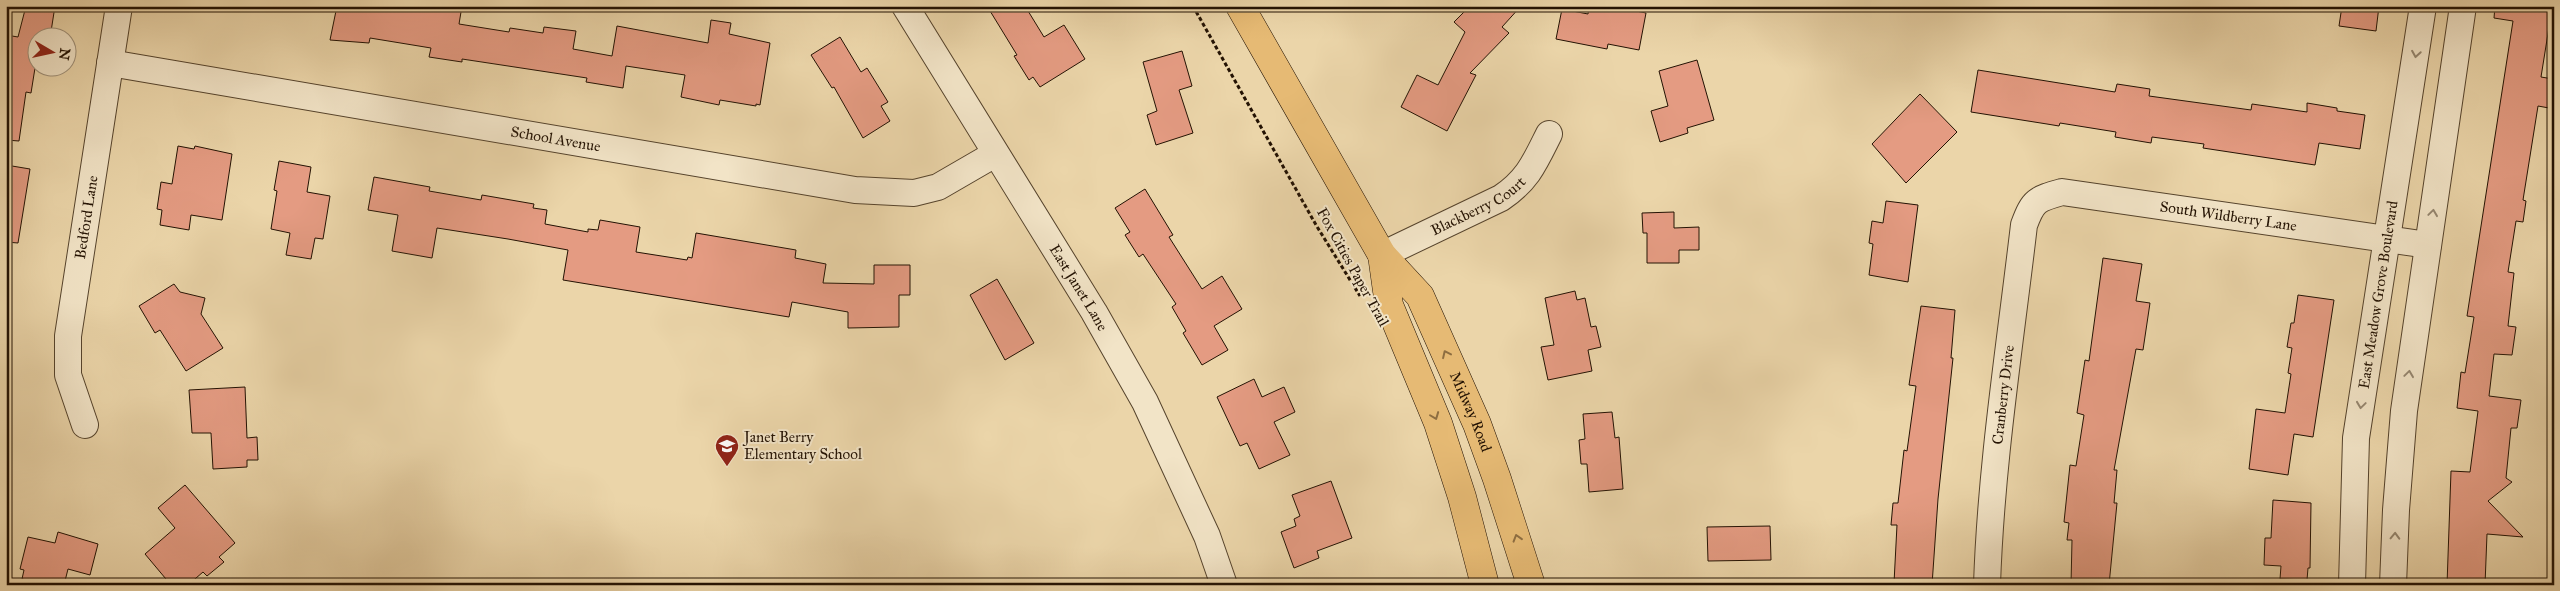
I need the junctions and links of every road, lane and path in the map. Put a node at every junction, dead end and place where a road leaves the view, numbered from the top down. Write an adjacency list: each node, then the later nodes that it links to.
1 (119, 6): 7 (street, Bedford Lane)
2 (905, 6): 9 (street, East Janet Lane)
3 (1193, 6): 14 (path, Fox Cities Paper Trail)
4 (1240, 6): 13 (main road, Midway Road)
5 (2423, 6): 11 (street, East Meadow Grove Boulevard, one-way to 11)
6 (2463, 6): 12 (street, one-way to 6)
7 (110, 63): 9 (street, School Avenue); 15 (street, Bedford Lane)
8 (1549, 134): 13 (street, Blackberry Court)
9 (995, 154): 16 (street, East Janet Lane)
10 (2031, 207): 11 (street, South Wildberry Lane); 19 (street, Cranberry Drive)
11 (2387, 238): 12 (street, South Wildberry Lane); 20 (street, East Meadow Grove Boulevard, one-way to 20)
12 (2428, 245): 21 (street, one-way to 12)
13 (1382, 255): 17 (main road, Midway Road, one-way to 17); 18 (main road, Midway Road, one-way to 13)
14 (1362, 302)
15 (85, 425)
16 (1224, 585)
17 (1485, 585)
18 (1531, 585)
19 (1987, 585)
20 (2352, 585)
21 (2393, 585)

